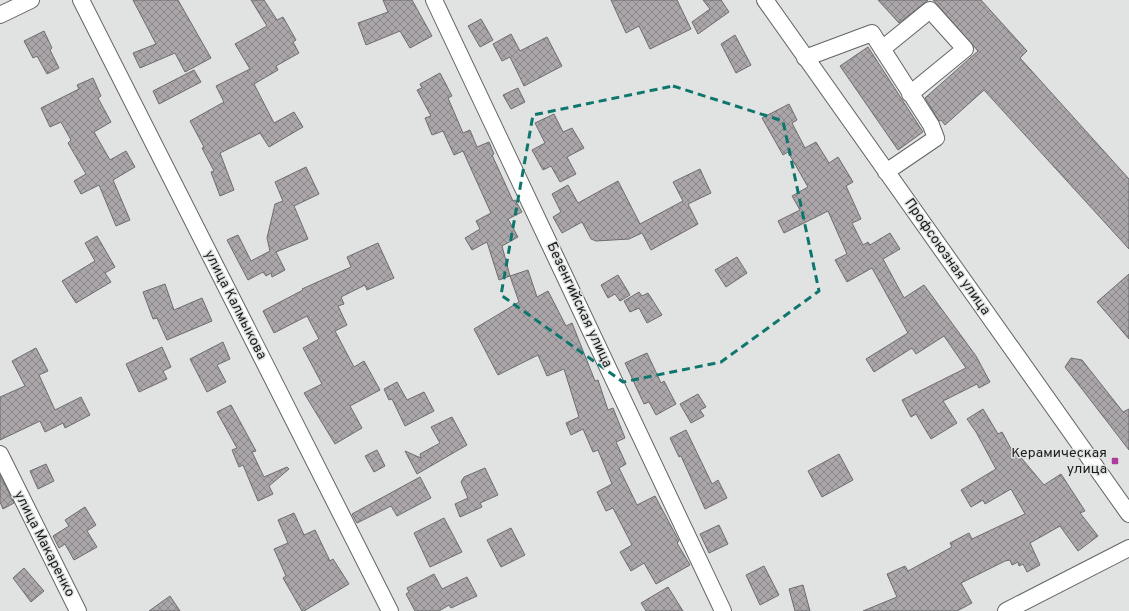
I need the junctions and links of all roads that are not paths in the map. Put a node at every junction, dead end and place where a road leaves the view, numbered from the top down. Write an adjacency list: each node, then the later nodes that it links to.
1 (31, 0): 5 (street)
2 (81, 0): 14 (street, улица Калмыкова)
3 (434, 0): 15 (street, Безенгийская улица)
4 (764, 0): 7 (street, Профсоюзная улица)
5 (0, 15)
6 (882, 48): 7 (street); 8 (street); 8 (street)
7 (805, 58): 9 (street, Профсоюзная улица)
8 (910, 94): 9 (street)
9 (886, 172): 11 (street, Профсоюзная улица)
10 (0, 454): 13 (street, улица Макаренко)
11 (1129, 514)
12 (1129, 548): 16 (street)
13 (78, 611)
14 (390, 611)
15 (723, 611)
16 (1006, 611)

